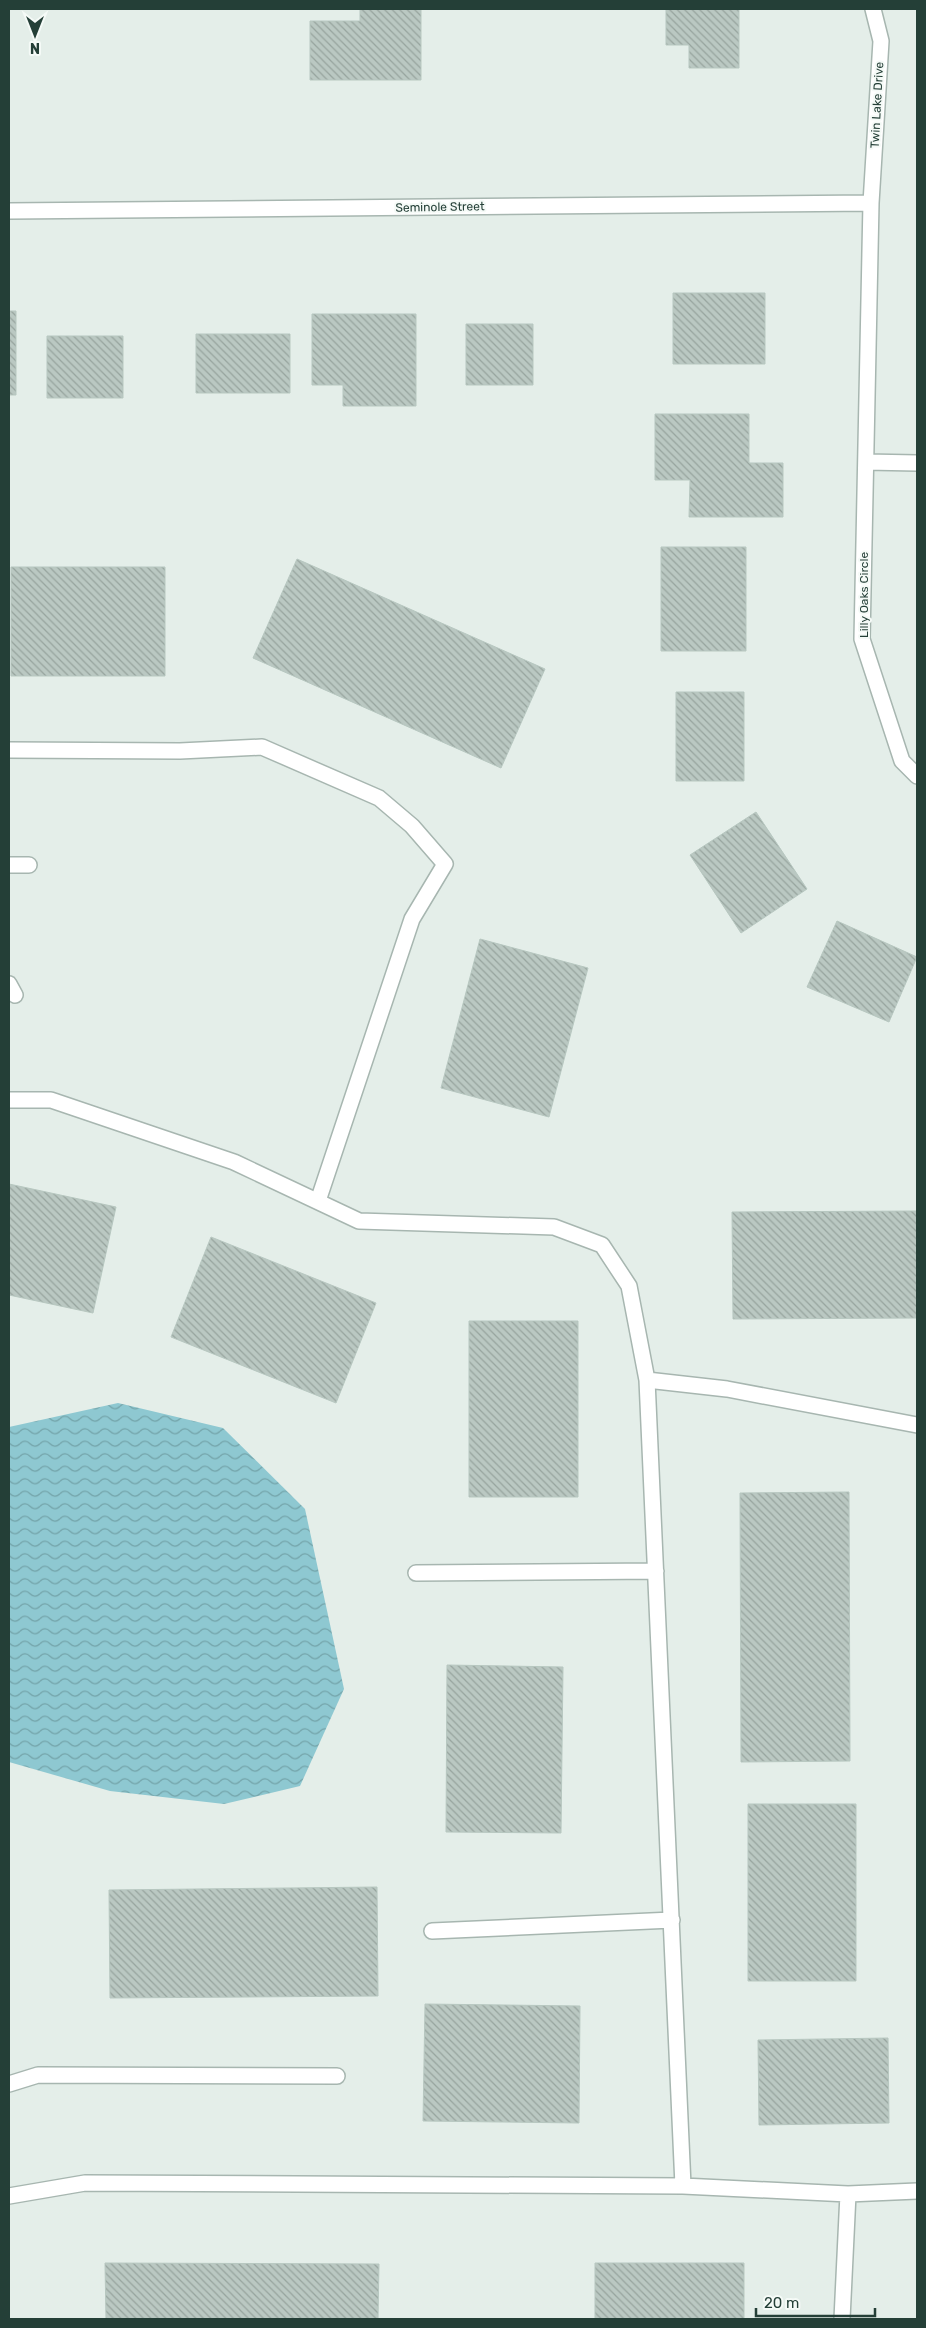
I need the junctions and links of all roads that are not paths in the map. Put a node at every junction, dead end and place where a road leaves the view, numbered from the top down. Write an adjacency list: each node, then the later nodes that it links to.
1 (874, 9): 2 (street, Twin Lake Drive)
2 (871, 202): 3 (street, Seminole Street); 4 (street, Lilly Oaks Circle)
3 (9, 211)
4 (866, 462): 5 (street); 7 (street, Lilly Oaks Circle)
5 (917, 463)
6 (9, 750): 11 (street)
7 (917, 776)
8 (9, 865): 9 (street)
9 (30, 865)
10 (9, 1100): 11 (street)
11 (318, 1202): 12 (street)
12 (647, 1380): 13 (street); 14 (street)
13 (917, 1424)
14 (656, 1571): 15 (street); 16 (street)
15 (416, 1573)
16 (672, 1920): 17 (street); 20 (street)
17 (432, 1930)
18 (337, 2076): 19 (street)
19 (9, 2084)
20 (683, 2186): 22 (street); 23 (street)
21 (917, 2191): 22 (street)
22 (848, 2194): 24 (street)
23 (9, 2196)
24 (842, 2319)

